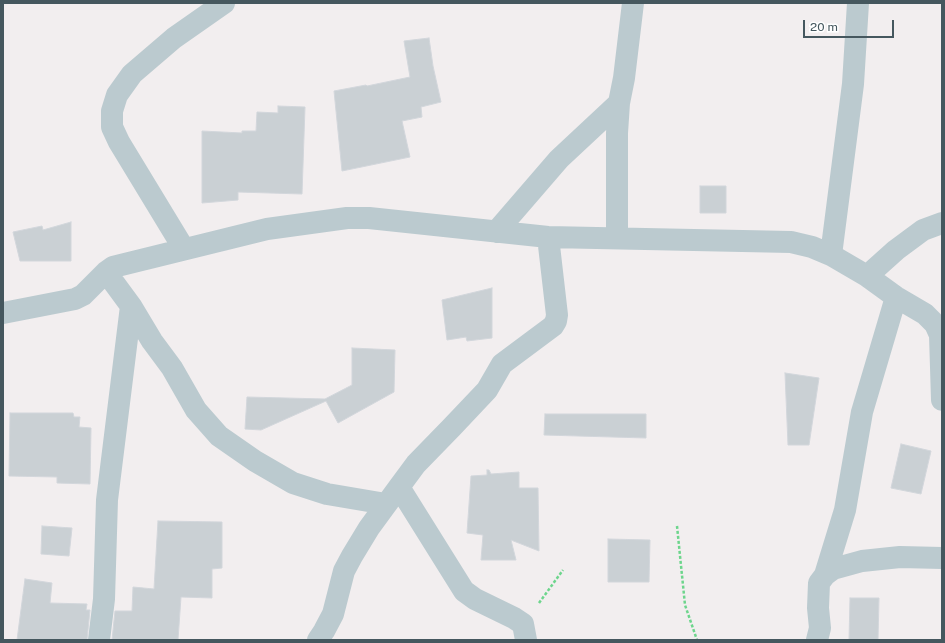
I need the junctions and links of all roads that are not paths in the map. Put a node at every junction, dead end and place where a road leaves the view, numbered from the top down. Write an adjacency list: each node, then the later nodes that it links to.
1 (224, 3): 9 (street)
2 (633, 3): 4 (street)
3 (858, 3): 10 (street)
4 (620, 103): 6 (street); 8 (street)
5 (942, 223): 12 (street)
6 (496, 232): 7 (street); 9 (street)
7 (548, 237): 8 (street); 17 (street)
8 (617, 238): 10 (street)
9 (184, 249): 11 (street)
10 (831, 255): 12 (street)
11 (106, 272): 14 (street); 15 (street)
12 (867, 276): 13 (street)
13 (896, 297): 16 (street); 19 (street)
14 (131, 306): 17 (street); 21 (street)
15 (3, 314)
16 (942, 400)
17 (392, 495): 20 (street); 22 (street)
18 (942, 558): 19 (street)
19 (825, 575): 23 (street)
20 (525, 632)
21 (99, 640)
22 (318, 640)
23 (817, 640)

